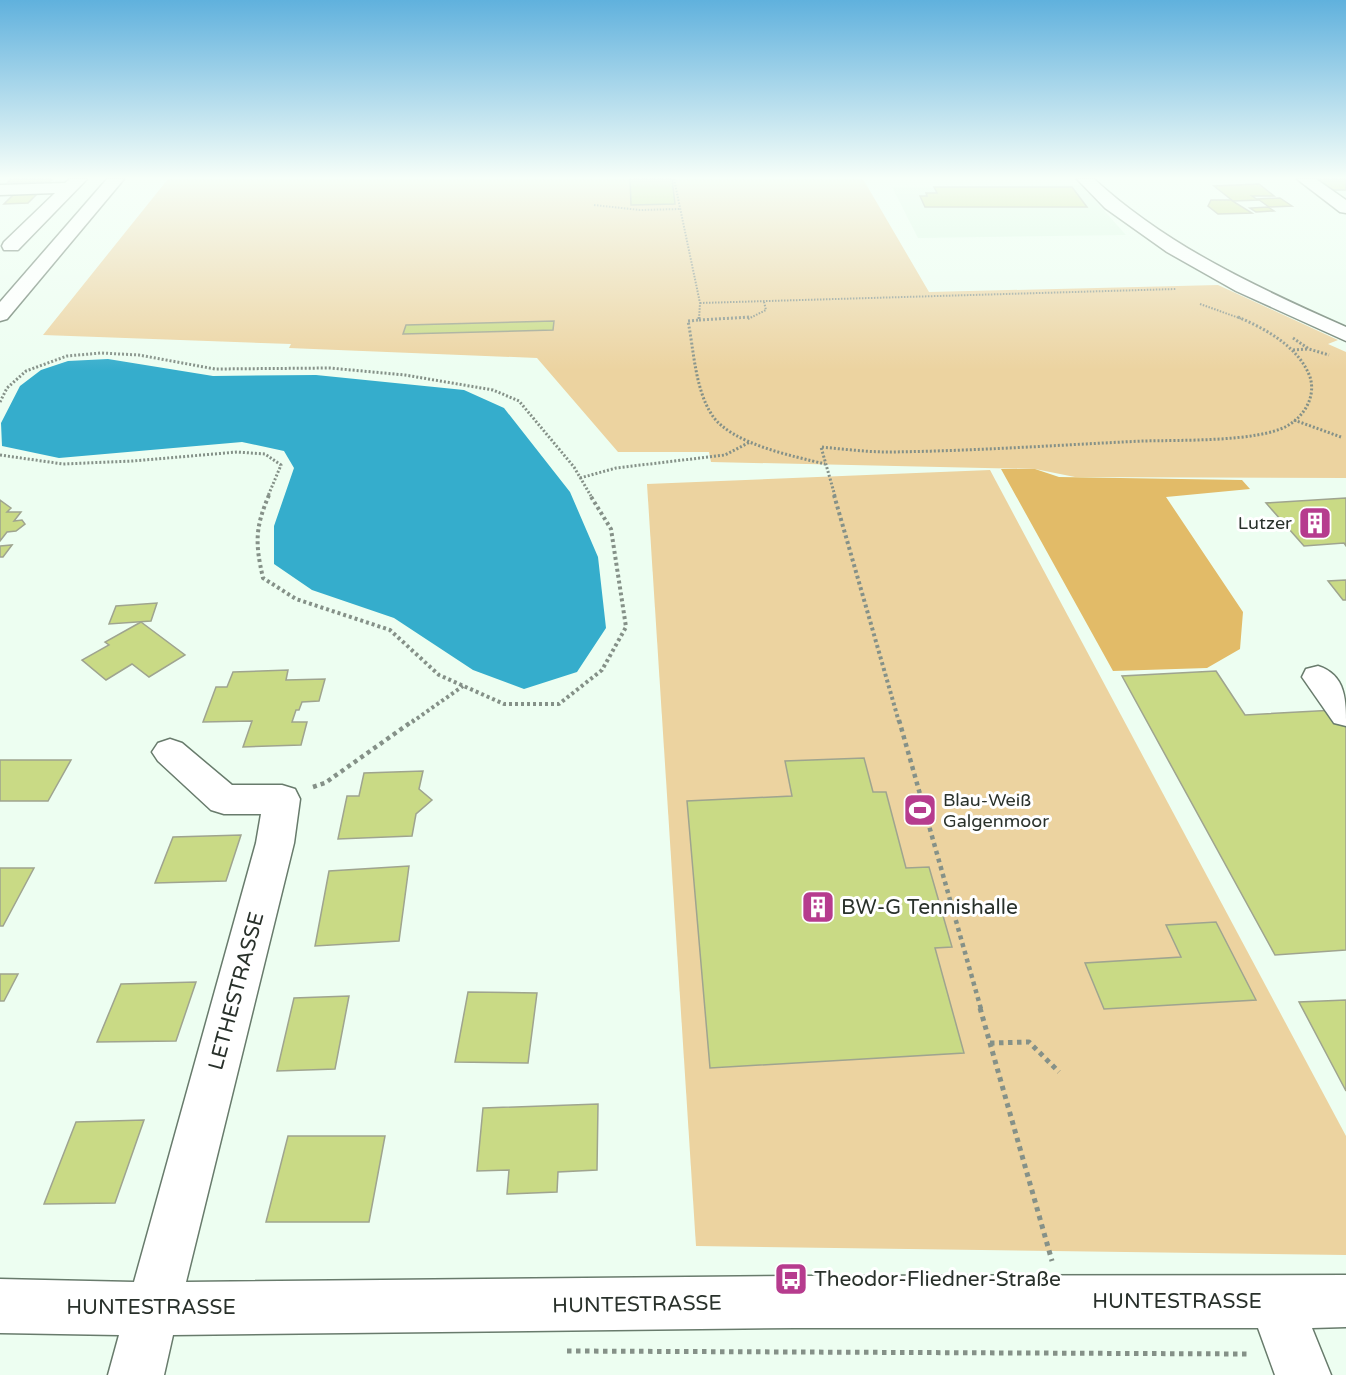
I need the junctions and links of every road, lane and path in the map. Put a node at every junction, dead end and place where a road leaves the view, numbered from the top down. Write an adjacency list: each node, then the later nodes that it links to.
1 (60, 243): 5 (street)
2 (687, 243): 8 (path)
3 (1170, 243): 13 (street)
4 (6, 246): 5 (street)
5 (58, 246): 10 (street)
6 (1176, 289): 7 (path)
7 (764, 302): 8 (path); 11 (path)
8 (700, 303): 11 (path)
9 (1200, 304): 15 (path)
10 (0, 315)
11 (699, 320): 20 (path)
12 (1288, 334): 14 (path)
13 (1346, 335)
14 (1309, 349): 15 (path); 16 (path)
15 (1293, 350): 18 (path)
16 (1333, 355)
17 (0, 402): 23 (path)
18 (1294, 420): 19 (path); 22 (path)
19 (1341, 437)
20 (750, 442): 22 (path); 23 (path)
21 (0, 455): 25 (path)
22 (826, 464): 29 (path)
23 (580, 478): 25 (path)
24 (1318, 677): 26 (street)
25 (464, 686): 28 (path)
26 (1346, 714)
27 (170, 752): 28 (street)
28 (282, 798): 35 (street, LETHESTRASSE)
29 (990, 1043): 30 (path); 33 (path)
30 (1059, 1072)
31 (1275, 1301): 32 (street, HUNTESTRASSE); 33 (street, HUNTESTRASSE); 37 (street, HUNTESTRASSE)
32 (1346, 1301)
33 (1064, 1302): 35 (street, HUNTESTRASSE)
34 (0, 1306): 35 (street, HUNTESTRASSE)
35 (152, 1309): 38 (street)
36 (559, 1351): 37 (path)
37 (1299, 1364)
38 (136, 1375)

